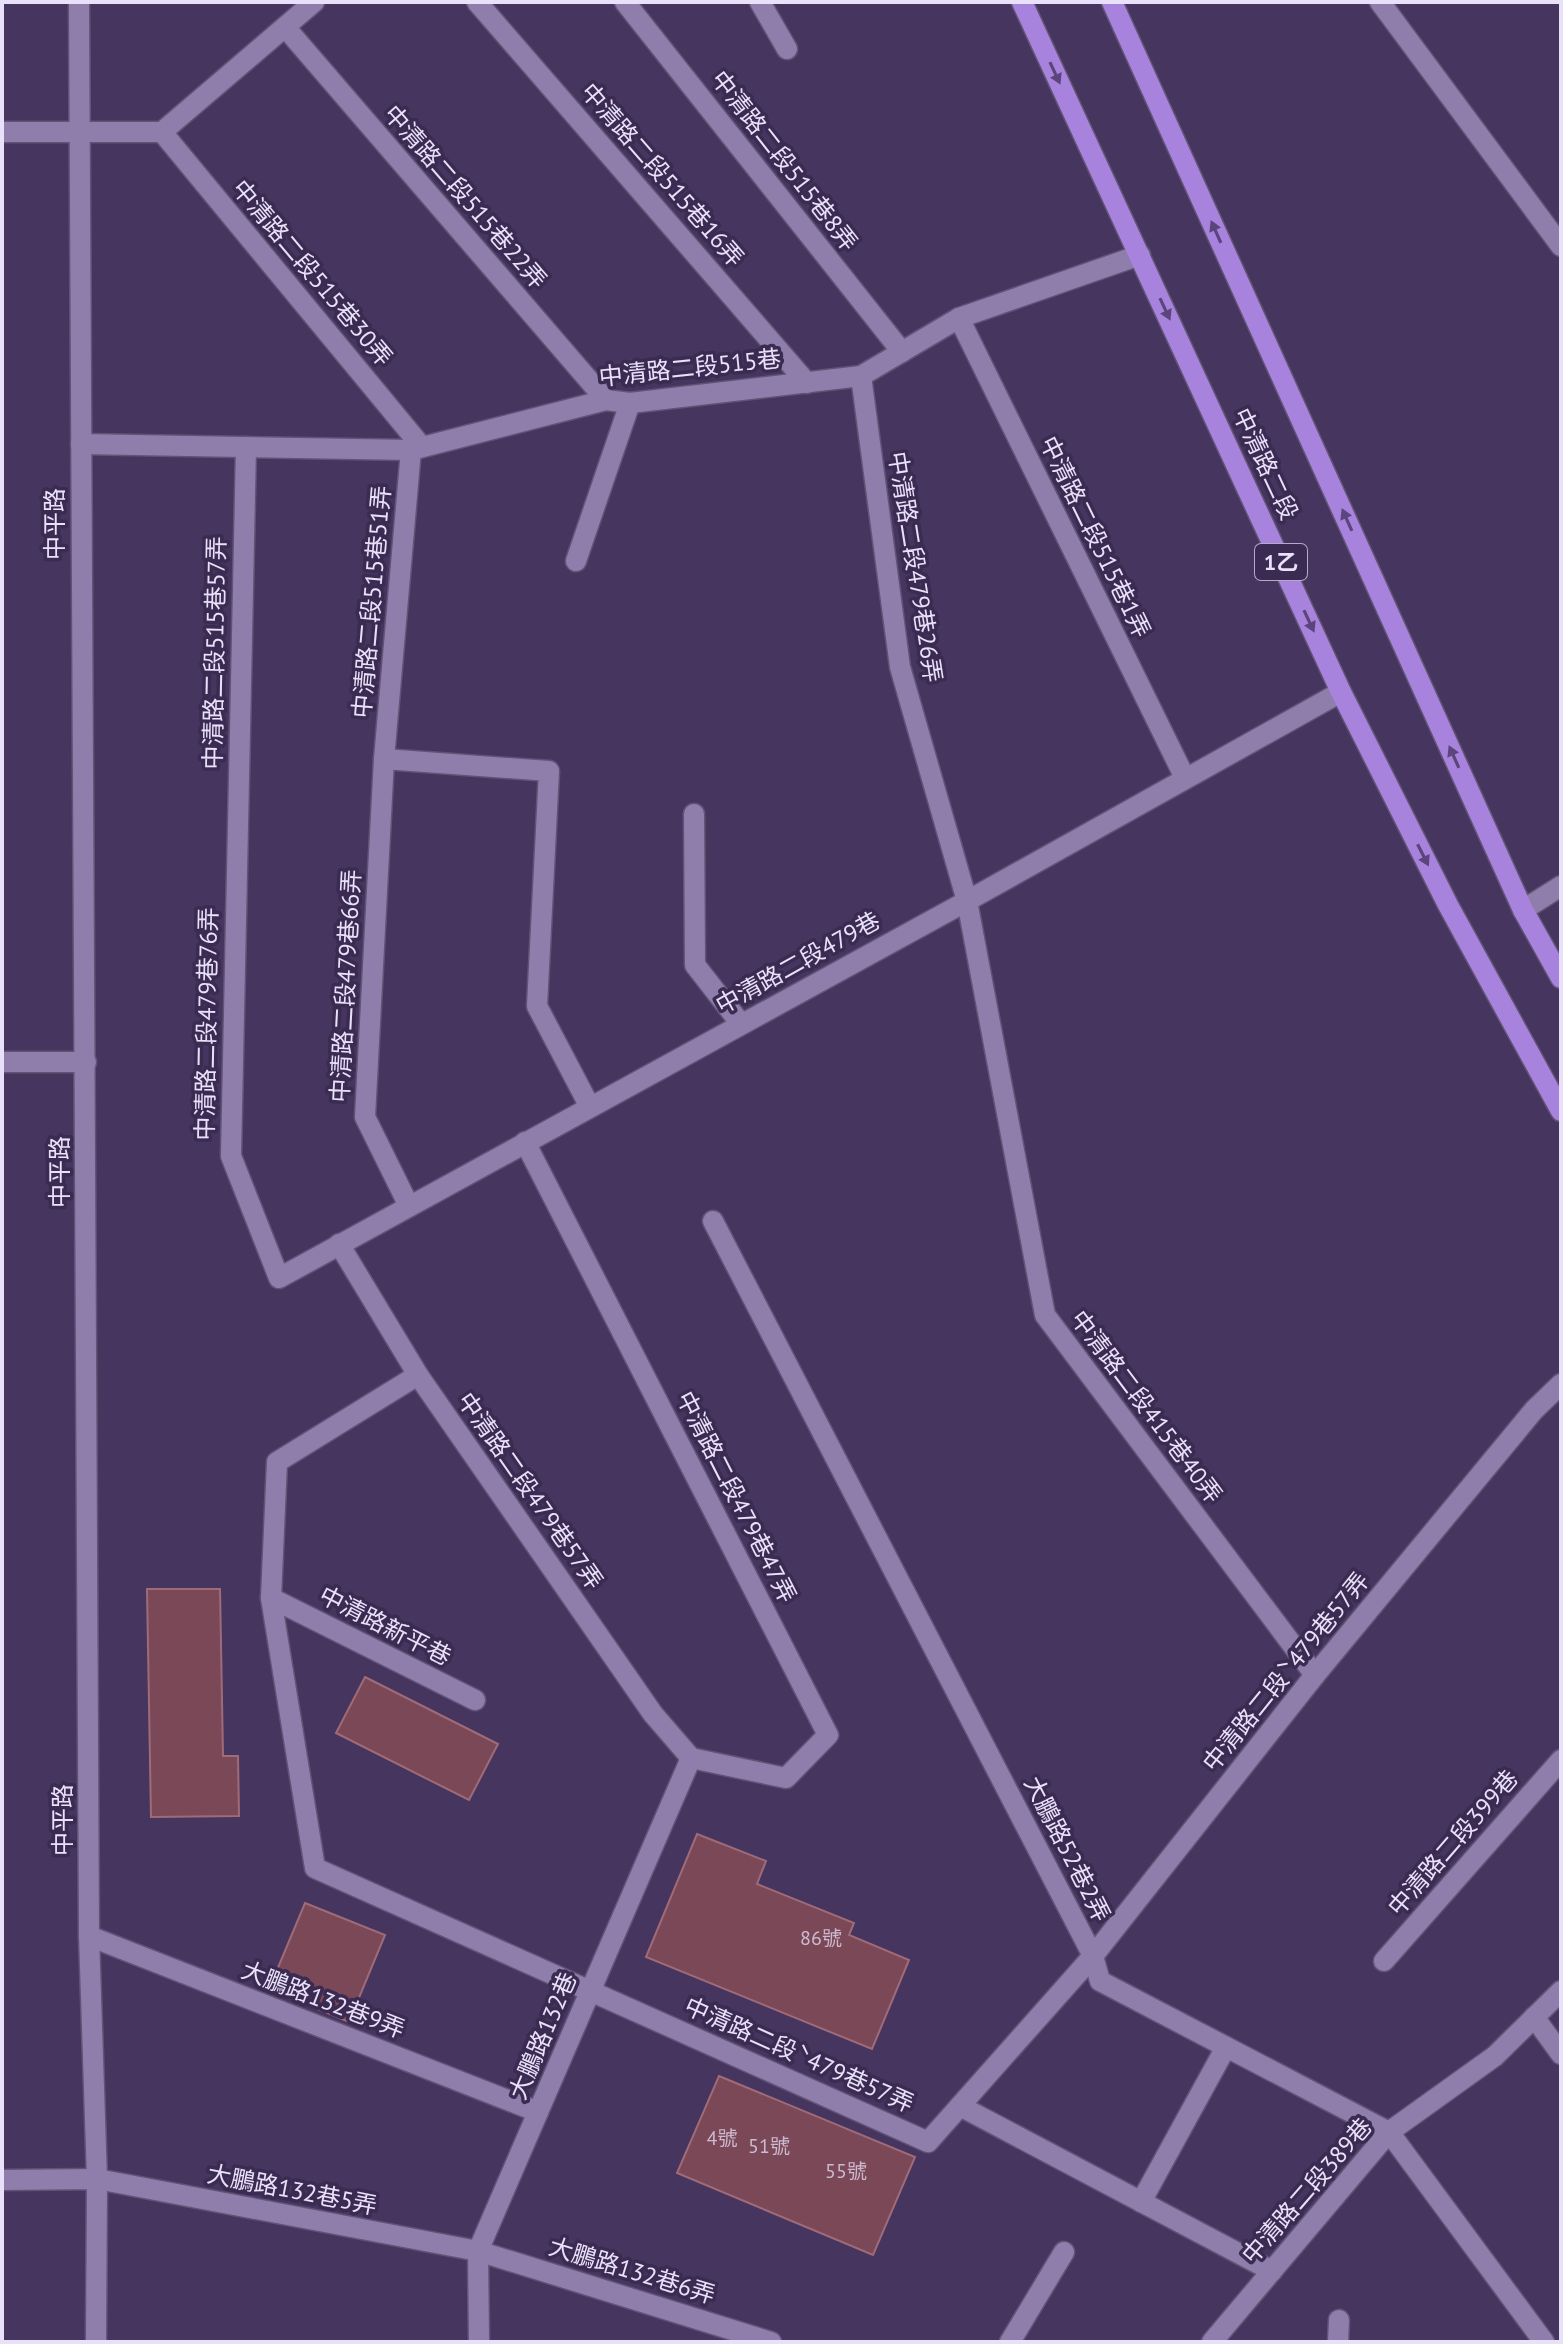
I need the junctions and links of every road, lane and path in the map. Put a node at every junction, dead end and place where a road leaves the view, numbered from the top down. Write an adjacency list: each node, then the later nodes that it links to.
1 (79, 2): 12 (street, 中平路)
2 (314, 2): 9 (street)
3 (477, 2): 19 (street, 中清路二段515巷16弄)
4 (625, 2): 17 (street, 中清路二段515巷8弄)
5 (760, 2): 10 (street)
6 (1022, 2): 15 (main road, 中清路二段 / 1乙, one-way to 15)
7 (1112, 2): 33 (main road, one-way to 7)
8 (1380, 2): 14 (street)
9 (285, 27): 13 (street); 20 (street, 中清路二段515巷22弄)
10 (787, 49)
11 (2, 132): 12 (street)
12 (78, 132): 13 (street); 22 (street, 中平路)
13 (162, 132): 24 (street, 中清路二段515巷30弄)
14 (1561, 246)
15 (1140, 255): 16 (street, 中清路二段515巷); 26 (main road, 中清路二段 / 1乙, one-way to 26)
16 (959, 318): 17 (street, 中清路二段515巷); 28 (street, 中清路二段515巷1弄)
17 (902, 352): 18 (street, 中清路二段515巷)
18 (861, 376): 19 (street, 中清路二段515巷); 32 (street, 中清路二段479巷26弄)
19 (807, 383): 21 (street, 中清路二段515巷)
20 (606, 400): 21 (street, 中清路二段515巷); 24 (street, 中清路二段515巷)
21 (630, 403): 25 (street)
22 (81, 444): 23 (street, 中清路二段515巷); 37 (street, 中平路)
23 (246, 447): 24 (street, 中清路二段515巷); 30 (street, 中清路二段515巷57弄)
24 (416, 448): 27 (street, 中清路二段515巷51弄)
25 (576, 561)
26 (1341, 692): 28 (street, 中清路二段479巷); 39 (main road, 中清路二段 / 1乙, one-way to 39)
27 (384, 759): 38 (street); 41 (street, 中清路二段479巷66弄)
28 (1185, 778): 32 (street, 中清路二段479巷)
29 (694, 814): 35 (street)
30 (236, 859): 44 (street, 中清路二段479巷76弄)
31 (1561, 886): 33 (street)
32 (967, 901): 35 (street, 中清路二段479巷); 48 (street, 中清路二段415巷40弄)
33 (1523, 910): 34 (main road)
34 (1561, 978)
35 (741, 1024): 38 (street, 中清路二段479巷)
36 (2, 1062): 37 (street)
37 (86, 1062): 52 (street, 中平路)
38 (590, 1107): 40 (street, 中清路二段479巷)
39 (1561, 1111)
40 (525, 1142): 41 (street, 中清路二段479巷); 50 (street, 中清路二段479巷47弄)
41 (409, 1206): 43 (street, 中清路二段479巷)
42 (713, 1221): 53 (street, 大鵬路52巷2弄)
43 (339, 1244): 44 (street, 中清路二段479巷); 45 (street, 中清路二段479巷57弄)
44 (279, 1278)
45 (418, 1375): 47 (street, 中清路二段ˋ479巷57弄); 50 (street, 中清路二段479巷57弄)
46 (1561, 1384): 48 (street, 中清路二段ˋ479巷57弄)
47 (271, 1598): 49 (street, 中清路新平巷); 55 (street, 中清路二段ˋ479巷57弄)
48 (1315, 1675): 53 (street, 中清路二段ˋ479巷57弄)
49 (475, 1700)
50 (691, 1758): 55 (street, 大鵬路132巷)
51 (1561, 1760): 54 (street, 中清路二段399巷)
52 (89, 1936): 61 (street, 大鵬路132巷9弄); 63 (street, 中平路)
53 (1093, 1956): 58 (street, 大鵬路52巷2弄); 60 (street, 中清路二段ˋ479巷57弄)
54 (1384, 1961)
55 (591, 1989): 60 (street, 中清路二段ˋ479巷57弄); 61 (street, 大鵬路132巷)
56 (1561, 1991): 57 (street, 中清路二段389巷)
57 (1534, 2017): 59 (street); 62 (street, 中清路二段389巷)
58 (1226, 2047): 62 (street, 大鵬路52巷2弄); 65 (street)
59 (1561, 2054)
60 (960, 2106): 65 (street)
61 (538, 2112): 66 (street, 大鵬路132巷)
62 (1389, 2132): 68 (street, 中清路二段389巷); 76 (street, 大鵬路52巷2弄)
63 (97, 2179): 64 (street, 大鵬路132巷5弄); 66 (street, 大鵬路132巷5弄); 70 (street, 中平路)
64 (2, 2180)
65 (1141, 2202): 68 (street)
66 (478, 2251): 71 (street, 大鵬路132巷); 72 (street, 大鵬路132巷6弄)
67 (1064, 2252): 73 (street)
68 (1272, 2271): 74 (street, 中清路二段389巷)
69 (1339, 2320): 75 (street)
70 (96, 2342)
71 (479, 2342)
72 (771, 2342)
73 (1010, 2342)
74 (1212, 2342)
75 (1338, 2342)
76 (1544, 2342)

